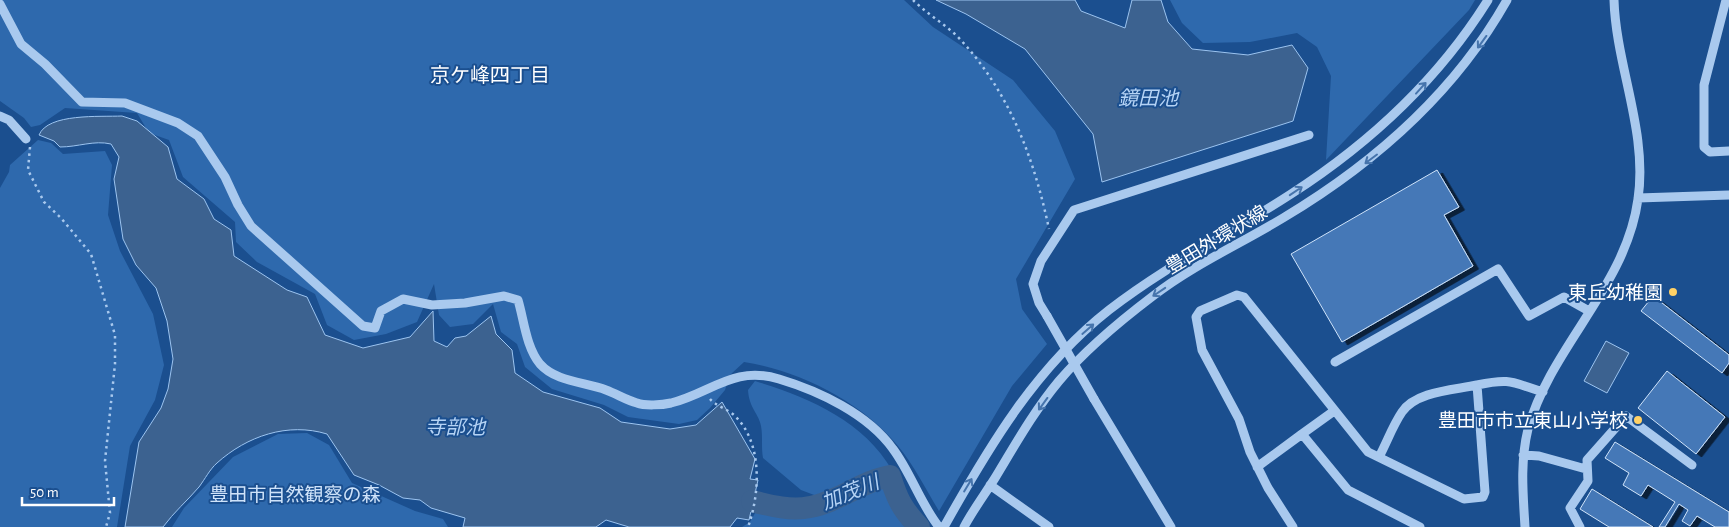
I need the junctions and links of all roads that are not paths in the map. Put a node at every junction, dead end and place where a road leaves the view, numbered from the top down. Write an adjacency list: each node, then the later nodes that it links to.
1 (1488, 0): 25 (street, 豊田外環状線, one-way to 1)
2 (1508, 0): 23 (street, 豊田外環状線, one-way to 23)
3 (1614, 0): 11 (street)
4 (1726, 0): 9 (street)
5 (0, 4): 24 (street)
6 (0, 116): 8 (street)
7 (1309, 135): 28 (street, bridge)
8 (26, 139)
9 (1729, 151)
10 (1729, 195): 11 (street)
11 (1638, 198): 12 (street)
12 (1589, 311): 13 (street); 15 (street)
13 (1335, 362)
14 (1477, 385): 15 (street); 19 (street); 19 (street)
15 (1542, 392): 18 (street)
16 (1334, 411): 17 (street); 19 (street); 21 (street)
17 (1302, 434): 21 (street); 30 (street)
18 (1522, 455): 22 (street); 31 (street)
19 (1379, 457)
20 (1692, 464): 22 (street)
21 (1257, 467): 29 (street)
22 (1586, 469): 32 (street)
23 (990, 485): 26 (street, 豊田外環状線); 27 (street)
24 (939, 527)
25 (944, 527)
26 (964, 527)
27 (1049, 527)
28 (1171, 527)
29 (1293, 527)
30 (1420, 527)
31 (1525, 527)
32 (1580, 527)

